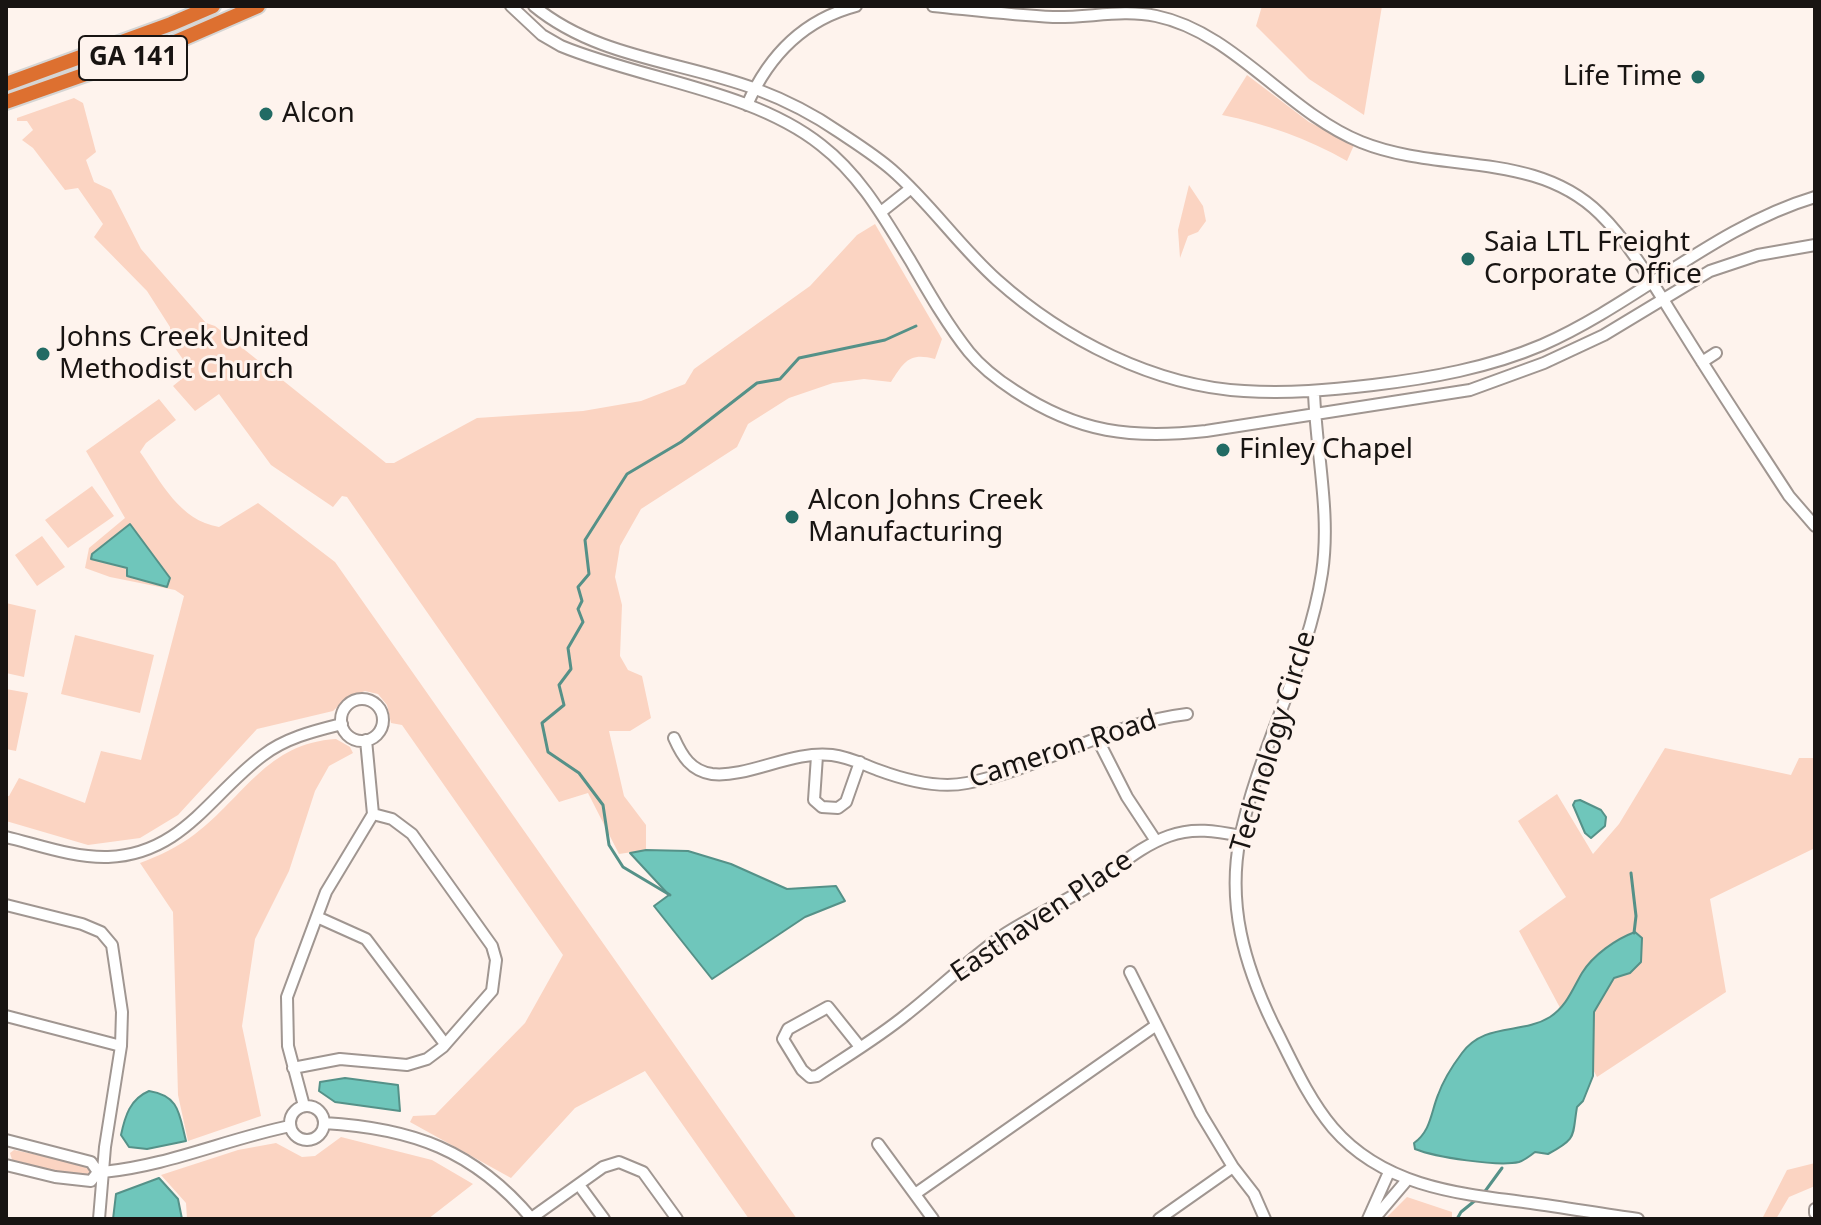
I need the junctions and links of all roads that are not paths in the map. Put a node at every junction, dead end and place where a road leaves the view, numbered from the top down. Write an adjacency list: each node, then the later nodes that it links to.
1 (213, 6): 7 (highway, GA 141)
2 (258, 6): 9 (highway, GA 141)
3 (511, 6): 10 (street)
4 (534, 6): 8 (street)
5 (856, 6): 8 (street)
6 (933, 6): 15 (street)
7 (6, 84)
8 (754, 88): 10 (street); 11 (street)
9 (6, 102)
10 (747, 105): 13 (street)
11 (910, 189): 13 (street); 19 (street)
12 (1815, 197): 15 (street)
13 (881, 212): 20 (street)
14 (1815, 245): 16 (street)
15 (1652, 283): 16 (street); 19 (street)
16 (1662, 298): 18 (street); 20 (street)
17 (1716, 353): 18 (street)
18 (1702, 362): 21 (street)
19 (1314, 392): 20 (street, Technology Circle)
20 (1315, 416): 30 (street, Technology Circle)
21 (1815, 526)
22 (1187, 714): 25 (street, Cameron Road)
23 (342, 724): 26 (street); 26 (street); 31 (street)
24 (674, 738): 27 (street, Cameron Road)
25 (1097, 738): 28 (street, Cameron Road); 32 (street)
26 (366, 740): 29 (street)
27 (817, 756): 28 (street, Cameron Road); 28 (street)
28 (860, 762)
29 (373, 814): 34 (street); 38 (street)
30 (1241, 836): 32 (street, Easthaven Place); 50 (street, Technology Circle)
31 (6, 837)
32 (1156, 841): 40 (street, Easthaven Place)
33 (6, 905): 39 (street)
34 (317, 917): 38 (street); 41 (street)
35 (1130, 972): 37 (street)
36 (6, 1016): 39 (street)
37 (1155, 1026): 48 (street); 53 (street)
38 (445, 1044): 41 (street)
39 (121, 1046): 49 (street)
40 (860, 1047): 40 (street, Easthaven Place)
41 (293, 1068): 42 (street)
42 (304, 1106): 43 (street); 44 (street)
43 (324, 1123): 44 (street); 56 (street)
44 (290, 1126): 49 (street)
45 (7, 1144): 49 (street)
46 (878, 1144): 53 (street)
47 (6, 1165): 49 (street)
48 (1233, 1167): 60 (street); 61 (street)
49 (100, 1172): 55 (street)
50 (1389, 1172): 51 (street, Technology Circle); 54 (street)
51 (1407, 1180): 54 (street); 63 (street, Technology Circle)
52 (582, 1189): 57 (street)
53 (915, 1194): 59 (street)
54 (1381, 1202): 62 (street)
55 (99, 1219)
56 (531, 1219): 58 (street)
57 (604, 1219)
58 (677, 1219)
59 (933, 1219)
60 (1159, 1219)
61 (1265, 1219)
62 (1369, 1219)
63 (1638, 1219)

